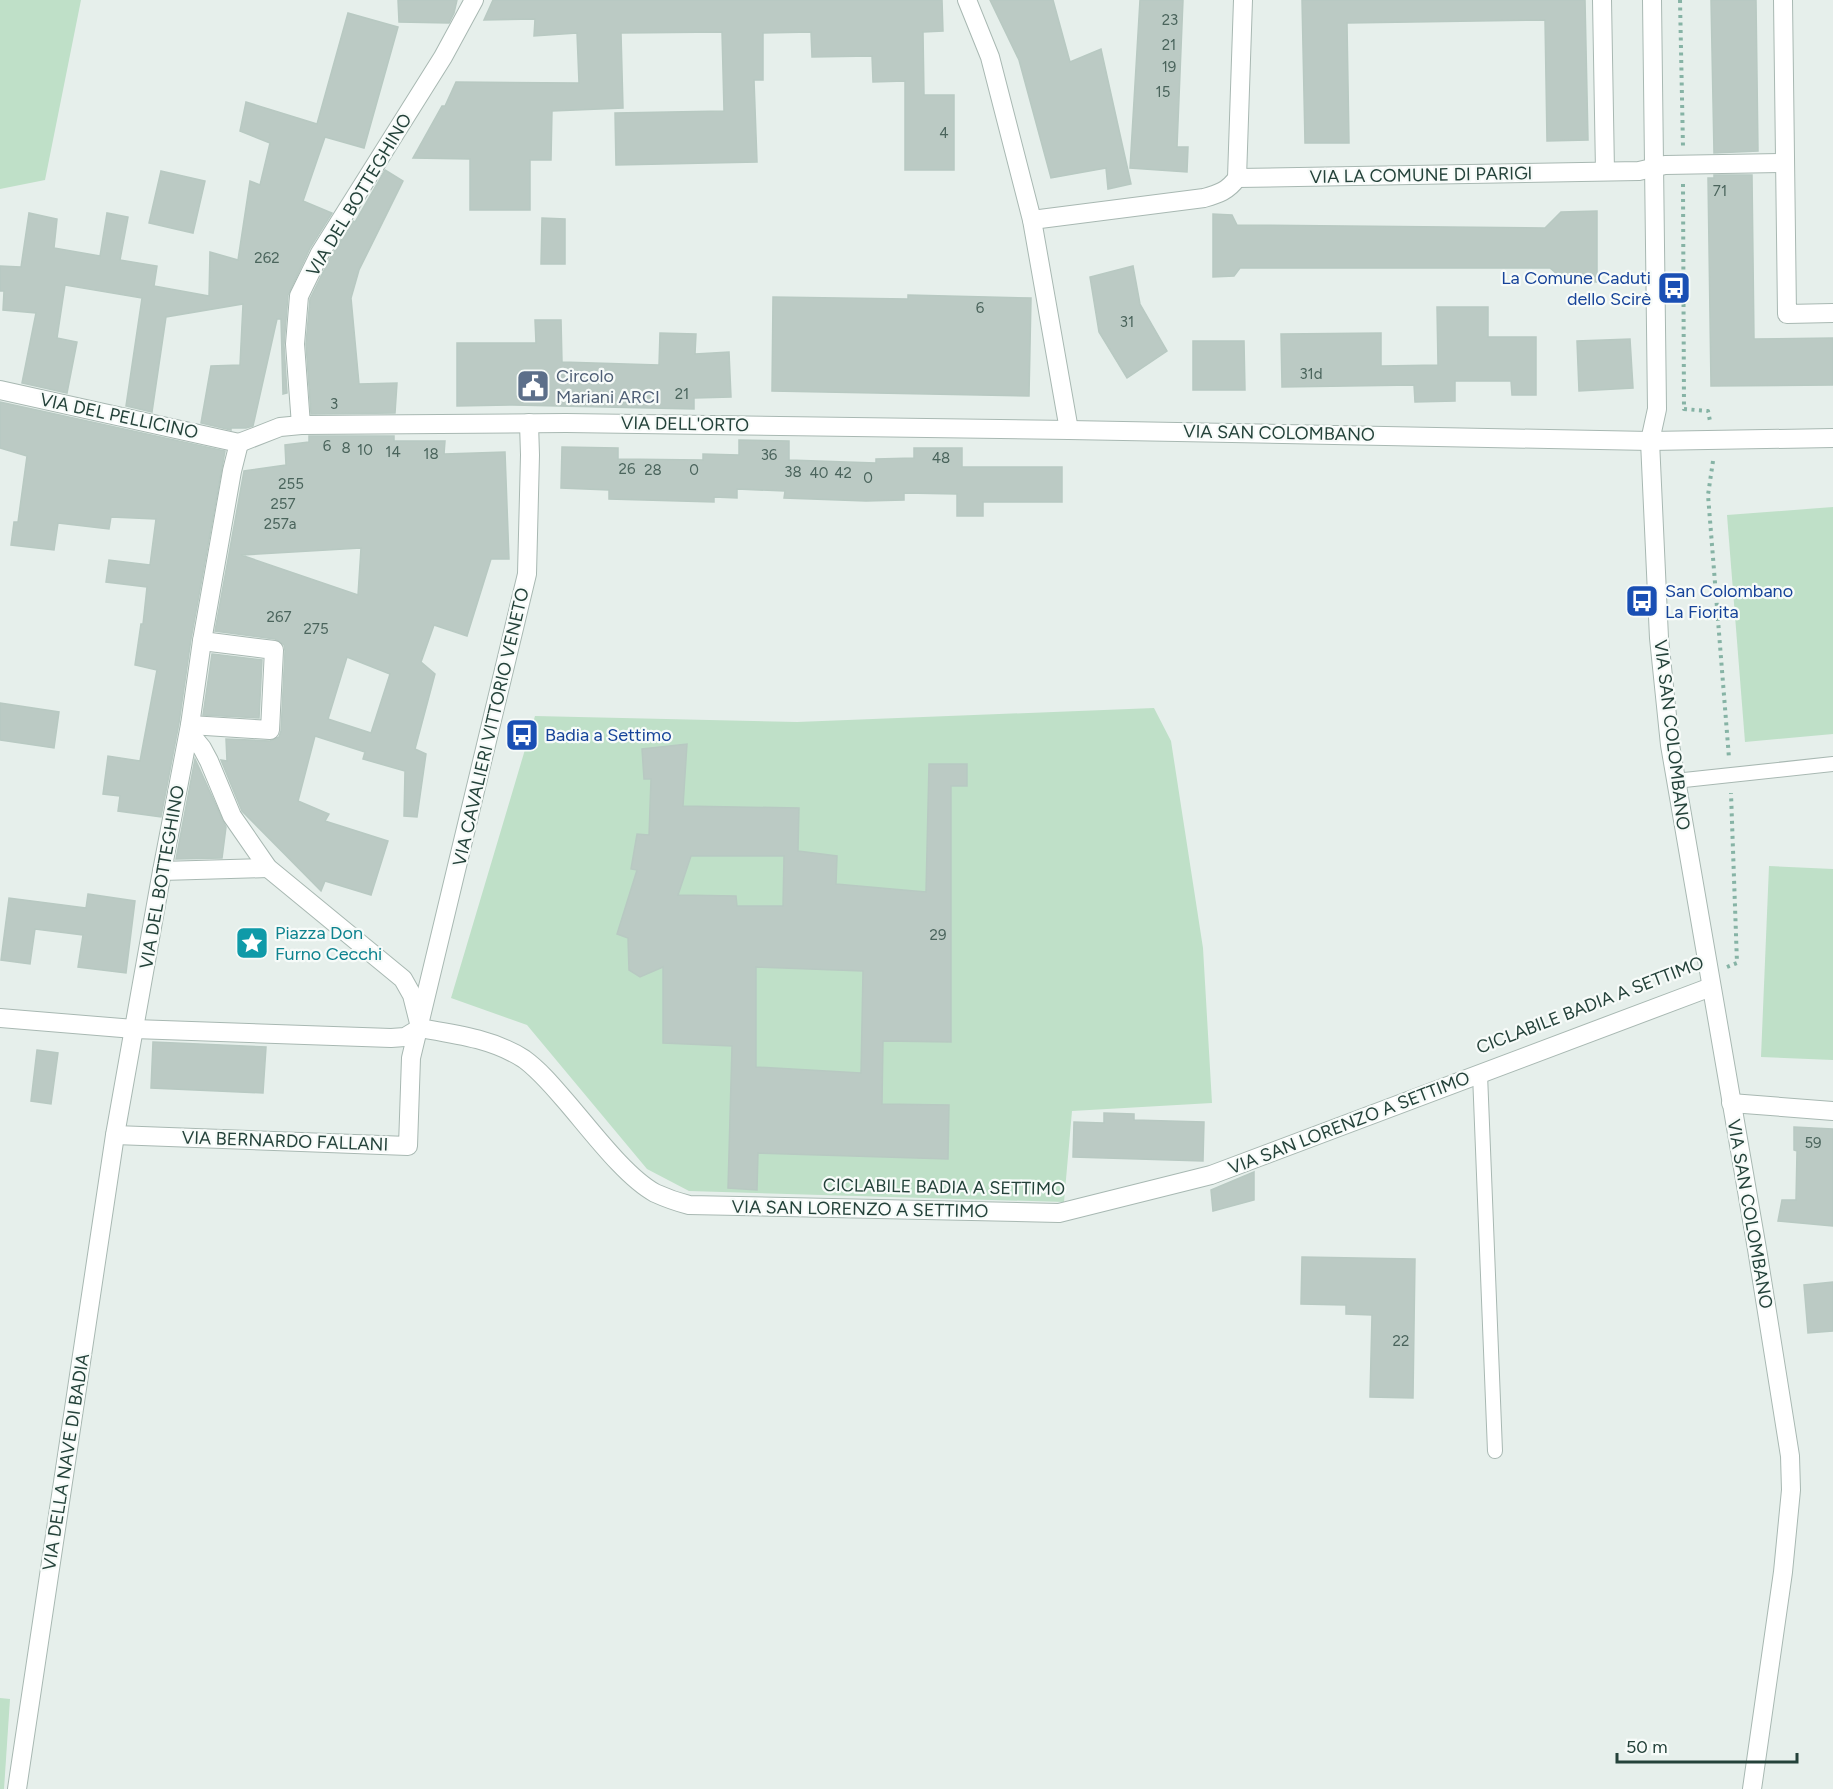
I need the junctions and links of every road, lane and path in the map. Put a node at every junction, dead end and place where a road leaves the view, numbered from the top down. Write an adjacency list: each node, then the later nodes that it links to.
1 (474, 0): 17 (street, VIA DEL BOTTEGHINO)
2 (967, 0): 13 (street)
3 (1243, 0): 12 (street)
4 (1602, 0): 11 (street)
5 (1652, 0): 10 (street)
6 (1680, 0): 9 (path, CICLABILE BADIA A SETTIMO)
7 (1783, 0): 8 (street)
8 (1785, 163): 9 (street, VIA LA COMUNE DI PARIGI); 14 (street)
9 (1683, 165): 10 (street, VIA LA COMUNE DI PARIGI); 20 (path, CICLABILE BADIA A SETTIMO)
10 (1653, 168): 11 (street, VIA LA COMUNE DI PARIGI); 21 (street)
11 (1605, 171): 12 (street, VIA LA COMUNE DI PARIGI)
12 (1237, 178): 13 (street)
13 (1032, 220): 18 (street)
14 (1833, 313)
15 (0, 390): 22 (street, VIA DEL PELLICINO)
16 (529, 423): 17 (street, VIA DELL'ORTO); 18 (street, VIA DELL'ORTO); 32 (street, VIA CAVALIERI VITTORIO VENETO)
17 (301, 425): 22 (street)
18 (1069, 430): 21 (street, VIA SAN COLOMBANO)
19 (1833, 438): 20 (street)
20 (1713, 440): 21 (street); 26 (path, CICLABILE BADIA A SETTIMO)
21 (1650, 441): 27 (street, VIA SAN COLOMBANO)
22 (239, 443): 23 (street, VIA DEL BOTTEGHINO)
23 (202, 641): 24 (street, VIA DEL BOTTEGHINO); 24 (street)
24 (190, 728): 28 (street); 29 (street, VIA DEL BOTTEGHINO)
25 (1833, 764): 26 (lane)
26 (1731, 776): 27 (lane); 30 (path, CICLABILE BADIA A SETTIMO)
27 (1675, 781): 30 (street, VIA SAN COLOMBANO)
28 (268, 868): 29 (street); 32 (street)
29 (162, 871): 33 (street, VIA DEL BOTTEGHINO)
30 (1710, 981): 34 (street, VIA SAN LORENZO A SETTIMO); 35 (street, VIA SAN COLOMBANO)
31 (0, 1018): 33 (street)
32 (420, 1028): 33 (street); 34 (street, VIA SAN LORENZO A SETTIMO); 37 (street, VIA BERNARDO FALLANI)
33 (134, 1029): 37 (street, VIA DEL BOTTEGHINO)
34 (1480, 1074): 38 (lane)
35 (1731, 1103): 36 (street); 40 (street, VIA SAN COLOMBANO)
36 (1833, 1111)
37 (115, 1135): 39 (street, VIA DELLA NAVE DI BADIA)
38 (1495, 1451)
39 (17, 1789)
40 (1752, 1789)

